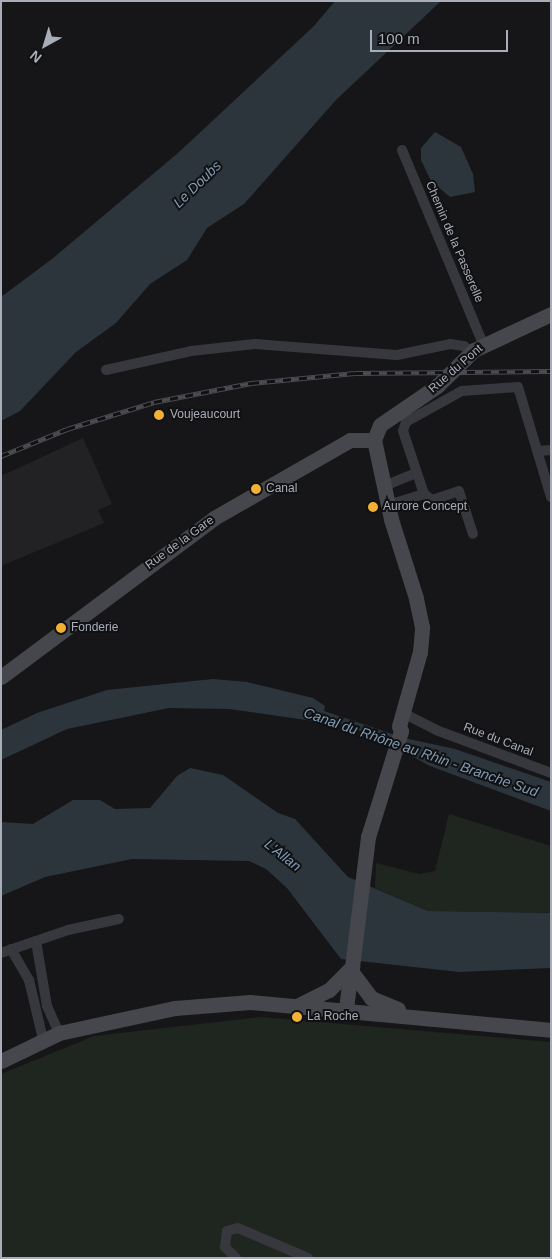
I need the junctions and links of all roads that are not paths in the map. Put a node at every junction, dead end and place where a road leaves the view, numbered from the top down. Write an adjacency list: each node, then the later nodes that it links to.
1 (402, 150): 3 (street, Chemin de la Passerelle)
2 (551, 314): 3 (main road, Rue du Pont)
3 (477, 348): 4 (street); 5 (main road, Rue du Pont)
4 (106, 370)
5 (374, 440): 9 (main road); 14 (main road, Rue de la Gare)
6 (551, 450): 7 (street)
7 (538, 451): 8 (street); 11 (street)
8 (417, 472): 9 (street); 10 (street)
9 (384, 486): 12 (main road)
10 (424, 494): 12 (street); 13 (street)
11 (551, 497)
12 (388, 506): 15 (main road)
13 (473, 534)
14 (1, 677)
15 (403, 713): 16 (street, Rue du Canal); 20 (main road)
16 (551, 773)
17 (119, 919): 18 (street)
18 (36, 941): 19 (street); 25 (street)
19 (6, 951): 26 (street)
20 (352, 969): 21 (main road); 22 (main road); 23 (main road)
21 (299, 1005): 22 (main road); 25 (main road)
22 (346, 1009): 23 (main road)
23 (439, 1021): 24 (main road)
24 (551, 1030)
25 (60, 1033): 26 (main road)
26 (43, 1039): 27 (main road)
27 (1, 1062)
28 (236, 1258): 29 (street)
29 (308, 1258)

